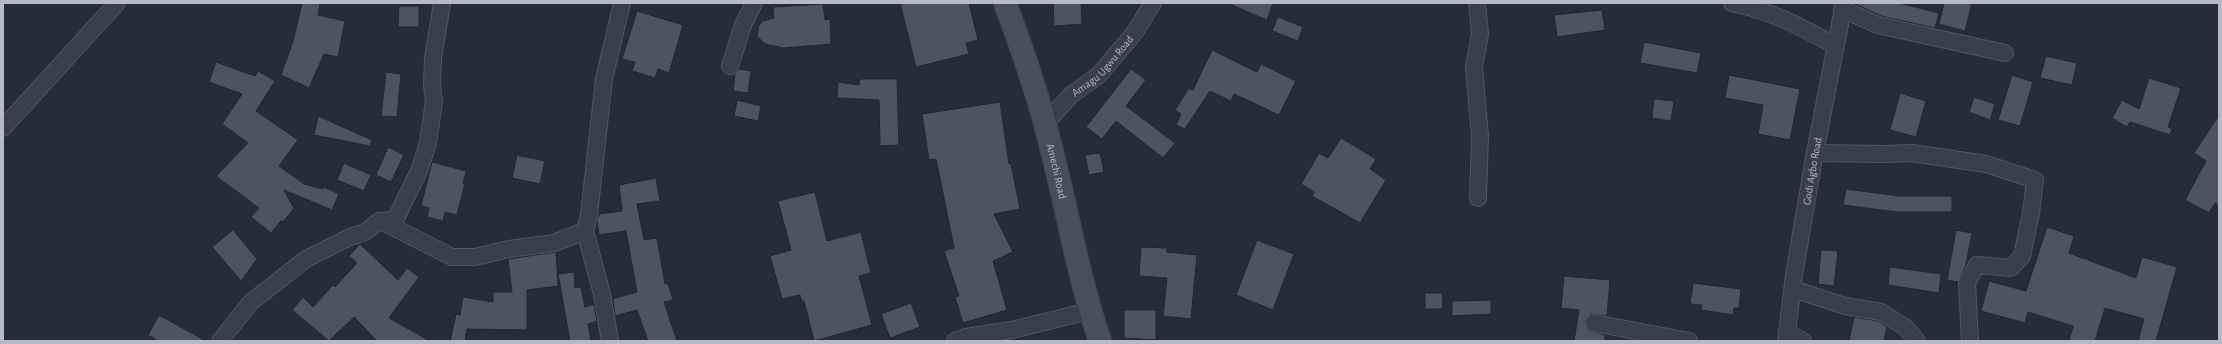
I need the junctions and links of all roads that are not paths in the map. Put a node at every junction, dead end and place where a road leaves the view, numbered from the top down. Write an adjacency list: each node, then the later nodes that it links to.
1 (117, 3): 14 (street)
2 (442, 3): 17 (street)
3 (622, 3): 18 (street)
4 (754, 3): 12 (street)
5 (1005, 3): 13 (main road, Amechi Road)
6 (1153, 3): 13 (street, Amagu Ugwu Road)
7 (1477, 3): 16 (street)
8 (1732, 3): 10 (street)
9 (1843, 6): 10 (street, Godi Agbo Road); 11 (street)
10 (1834, 46): 15 (street, Godi Agbo Road)
11 (2005, 53)
12 (730, 66)
13 (1045, 124): 20 (main road, Amechi Road)
14 (3, 128)
15 (1815, 153): 19 (street, Godi Agbo Road); 30 (street)
16 (1478, 198)
17 (379, 221): 18 (street); 24 (street)
18 (585, 231): 25 (street)
19 (1793, 289): 22 (street, Godi Agbo Road); 29 (street)
20 (1089, 311): 23 (street); 26 (main road, Amechi Road)
21 (1594, 323): 27 (street)
22 (1787, 337): 28 (street)
23 (962, 340)
24 (220, 341)
25 (610, 341)
26 (1100, 341)
27 (1689, 341)
28 (1803, 341)
29 (1917, 341)
30 (1970, 341)

